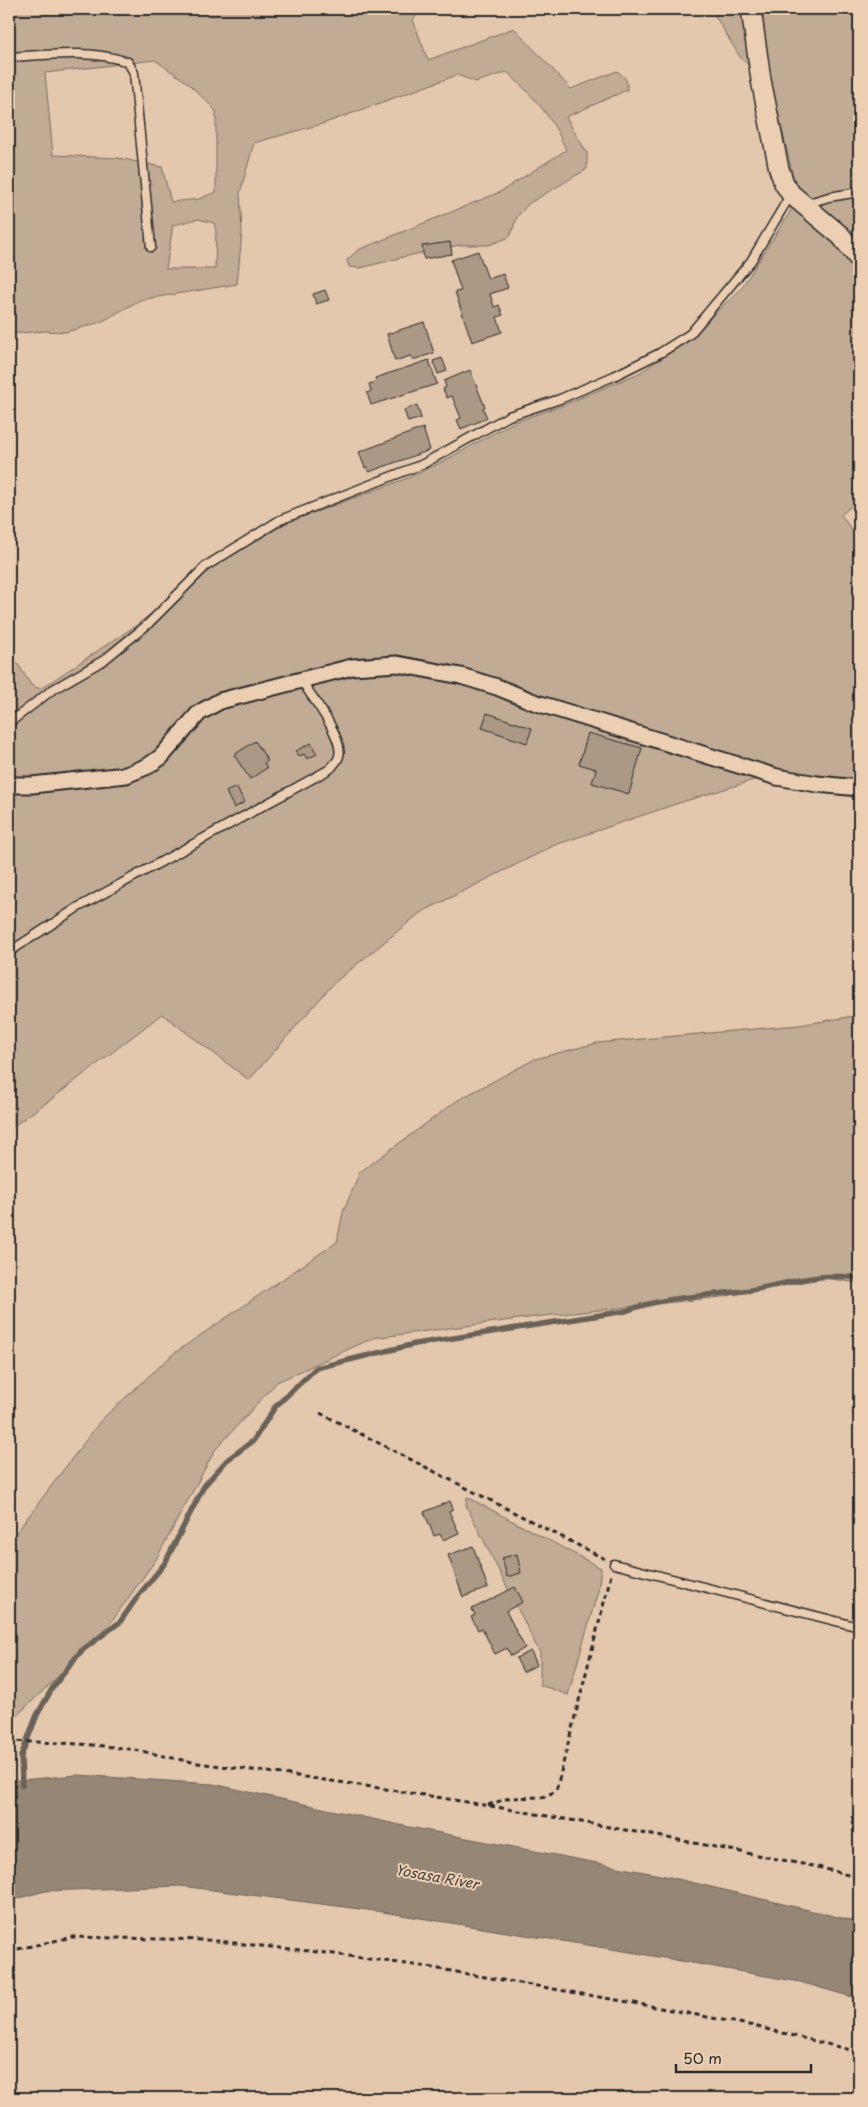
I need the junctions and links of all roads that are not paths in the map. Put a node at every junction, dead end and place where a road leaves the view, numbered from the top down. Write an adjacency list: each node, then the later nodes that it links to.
1 (751, 9): 4 (street)
2 (9, 57): 5 (lane)
3 (859, 192): 4 (lane)
4 (797, 199): 6 (street); 8 (lane)
5 (151, 247)
6 (859, 259)
7 (300, 679): 9 (street); 10 (street); 11 (lane)
8 (9, 723)
9 (9, 785)
10 (859, 788)
11 (9, 952)
12 (614, 1564): 13 (lane)
13 (859, 1627)

